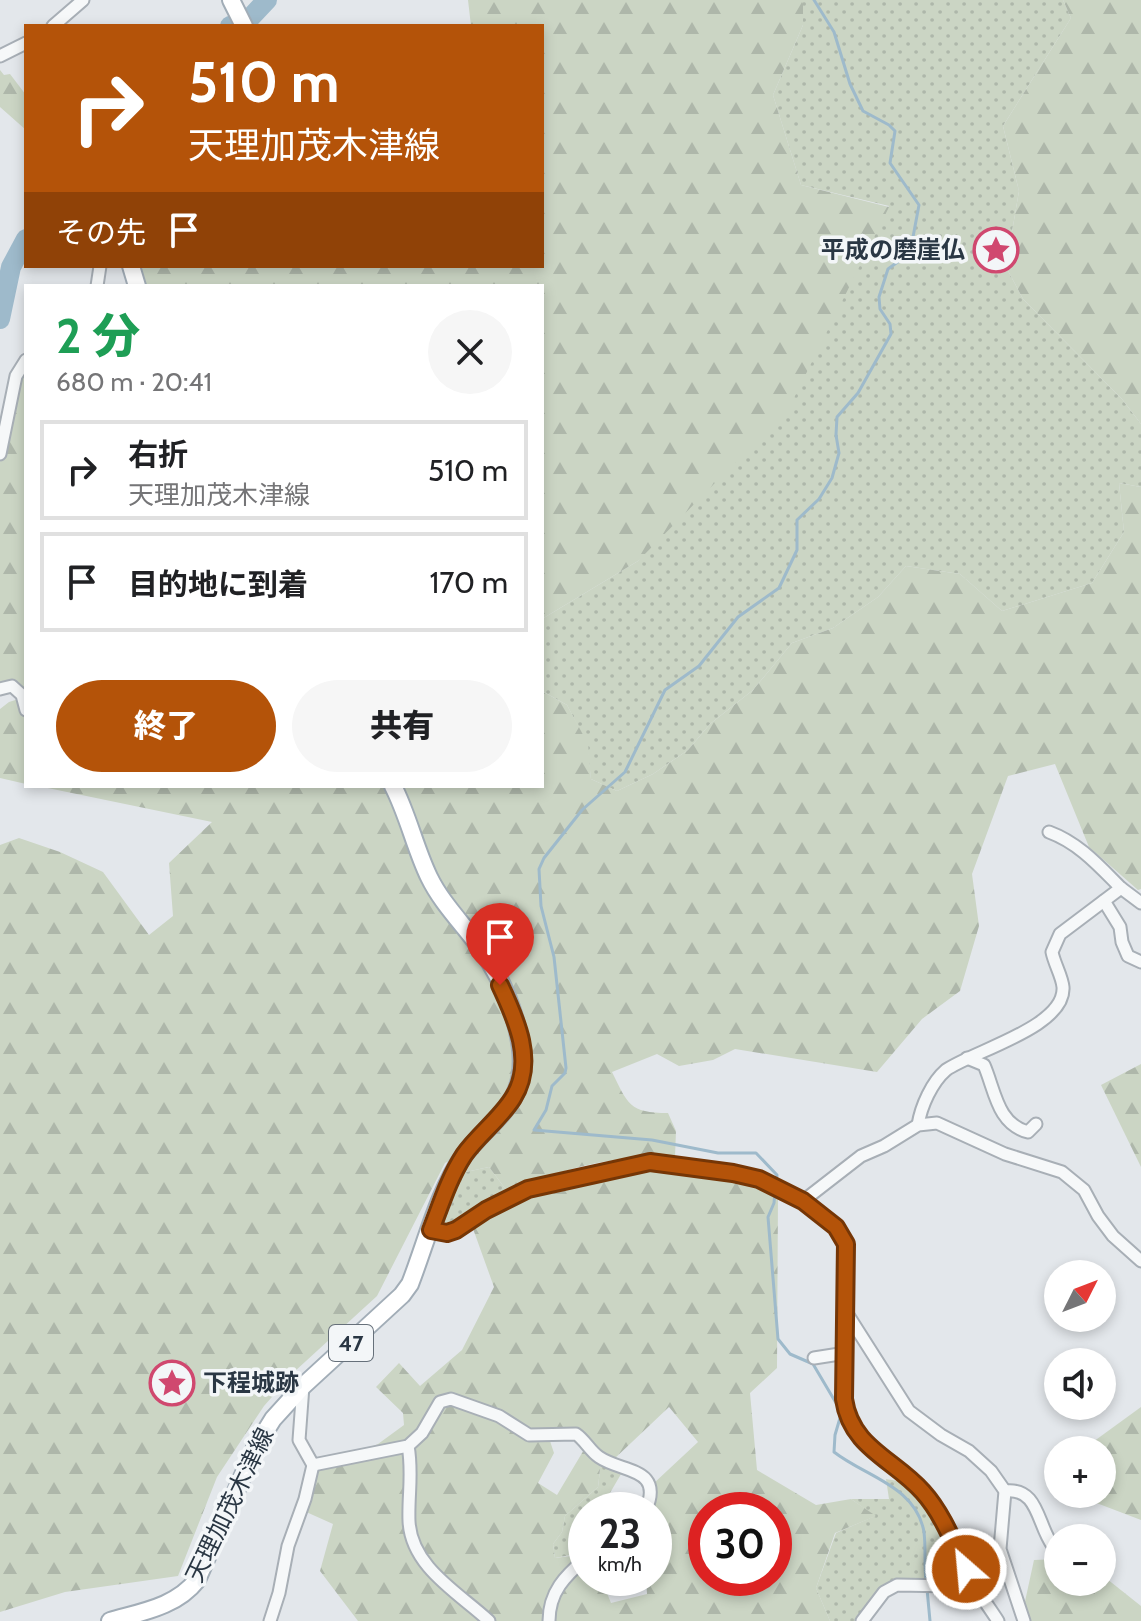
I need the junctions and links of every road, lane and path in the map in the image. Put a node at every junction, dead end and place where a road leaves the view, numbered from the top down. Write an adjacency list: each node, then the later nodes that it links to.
1 (83, 0): 3 (street)
2 (231, 0): 4 (main road)
3 (55, 24)
4 (243, 24)
5 (24, 44): 6 (street)
6 (0, 56)
7 (24, 363): 8 (street)
8 (0, 454)
9 (0, 689): 10 (street)
10 (24, 702)
11 (394, 788): 22 (main road, 天理加茂木津線 / 47)
12 (1049, 832): 13 (street)
13 (1121, 888): 14 (street); 15 (street); 16 (street)
14 (1141, 895)
15 (1104, 901): 17 (street); 18 (street)
16 (1141, 903)
17 (1141, 962)
18 (967, 1058): 19 (street); 20 (street)
19 (1036, 1124)
20 (918, 1125): 21 (street); 23 (street)
21 (803, 1201): 22 (street); 24 (street)
22 (431, 1230): 27 (main road, 天理加茂木津線 / 47)
23 (1141, 1261)
24 (846, 1312): 25 (street); 30 (street)
25 (846, 1353): 26 (street); 34 (street)
26 (814, 1358)
27 (303, 1386): 29 (street); 35 (main road, 天理加茂木津線 / 47)
28 (408, 1446): 29 (street); 31 (street); 37 (street)
29 (313, 1465): 36 (street)
30 (1005, 1491): 32 (street); 41 (street)
31 (651, 1492)
32 (1044, 1535)
33 (568, 1574): 38 (street)
34 (972, 1580): 39 (street); 40 (street)
35 (110, 1621)
36 (270, 1621)
37 (489, 1621)
38 (549, 1621)
39 (862, 1621)
40 (998, 1621)
41 (1024, 1621)

